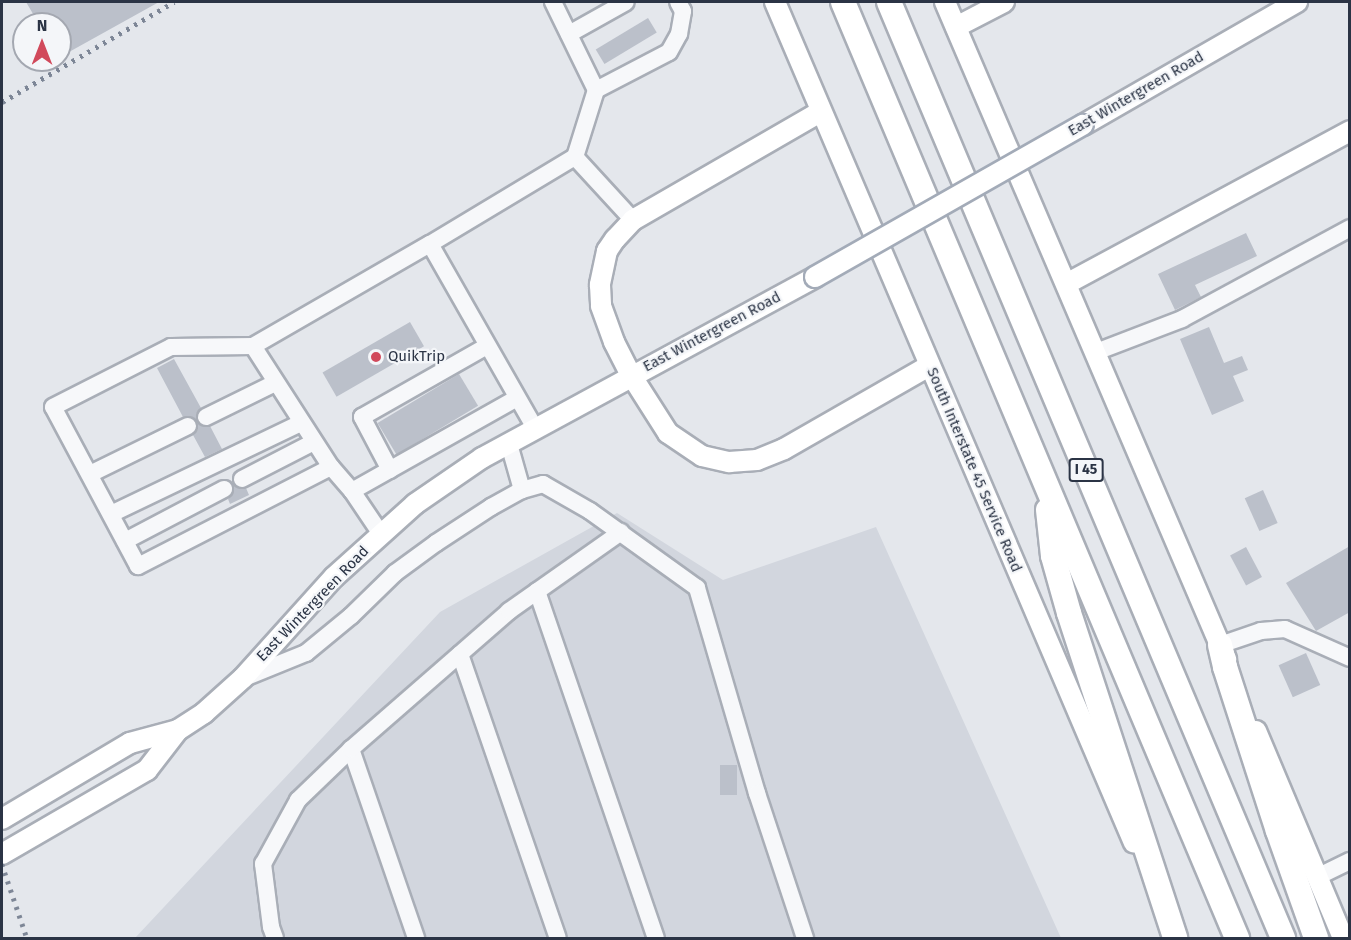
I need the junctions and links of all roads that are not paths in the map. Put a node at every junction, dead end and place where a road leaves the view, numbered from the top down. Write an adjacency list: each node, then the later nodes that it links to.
1 (553, 2): 11 (lane)
2 (626, 2): 11 (lane)
3 (678, 2): 12 (lane)
4 (775, 2): 13 (main road, South Interstate 45 Service Road)
5 (843, 2): 37 (highway, I 45)
6 (889, 2): 63 (highway, I 45)
7 (945, 2): 10 (main road)
8 (1004, 2): 10 (main road)
9 (1297, 2): 24 (main road, East Wintergreen Road, bridge)
10 (956, 27): 19 (main road)
11 (569, 34): 12 (lane)
12 (596, 90): 15 (lane)
13 (820, 112): 16 (main road); 23 (main road, South Interstate 45 Service Road)
14 (1350, 131): 19 (main road)
15 (574, 157): 16 (lane); 18 (lane)
16 (633, 220): 24 (main road)
17 (1350, 228): 22 (lane)
18 (430, 244): 20 (lane); 21 (lane)
19 (1068, 283): 22 (main road)
20 (253, 345): 25 (lane); 35 (lane)
21 (487, 346): 26 (lane); 34 (lane)
22 (1096, 352): 46 (main road)
23 (929, 366): 24 (main road); 61 (main road, South Interstate 45 Service Road)
24 (631, 375): 30 (main road, East Wintergreen Road)
25 (275, 383): 27 (lane); 28 (lane)
26 (516, 398): 30 (lane); 34 (lane)
27 (206, 417)
28 (301, 423): 31 (lane); 41 (lane)
29 (188, 426): 35 (lane)
30 (536, 430): 32 (main road, East Wintergreen Road)
31 (314, 442): 33 (lane); 36 (lane)
32 (509, 444): 39 (lane); 43 (main road, East Wintergreen Road)
33 (331, 467): 40 (lane); 44 (lane)
34 (390, 470): 40 (lane)
35 (90, 474): 41 (lane)
36 (242, 479)
37 (1044, 480): 61 (highway); 62 (highway, I 45)
38 (224, 489): 44 (lane)
39 (522, 490): 42 (lane); 49 (lane)
40 (352, 491): 43 (lane)
41 (111, 514): 44 (lane)
42 (621, 532): 45 (lane); 60 (lane)
43 (381, 534): 49 (main road, East Wintergreen Road)
44 (125, 541)
45 (537, 591): 47 (lane); 59 (lane)
46 (1220, 645): 48 (lane); 55 (main road); 64 (highway)
47 (460, 654): 51 (lane); 58 (lane)
48 (1350, 658)
49 (243, 678): 50 (main road, East Wintergreen Road)
50 (178, 730): 52 (main road); 53 (main road)
51 (351, 749): 56 (lane); 57 (lane)
52 (2, 819)
53 (2, 854)
54 (1350, 861): 55 (lane)
55 (1317, 877): 65 (main road)
56 (275, 939)
57 (416, 939)
58 (558, 939)
59 (656, 939)
60 (805, 939)
61 (1175, 939)
62 (1237, 939)
63 (1283, 939)
64 (1316, 939)
65 (1343, 939)

